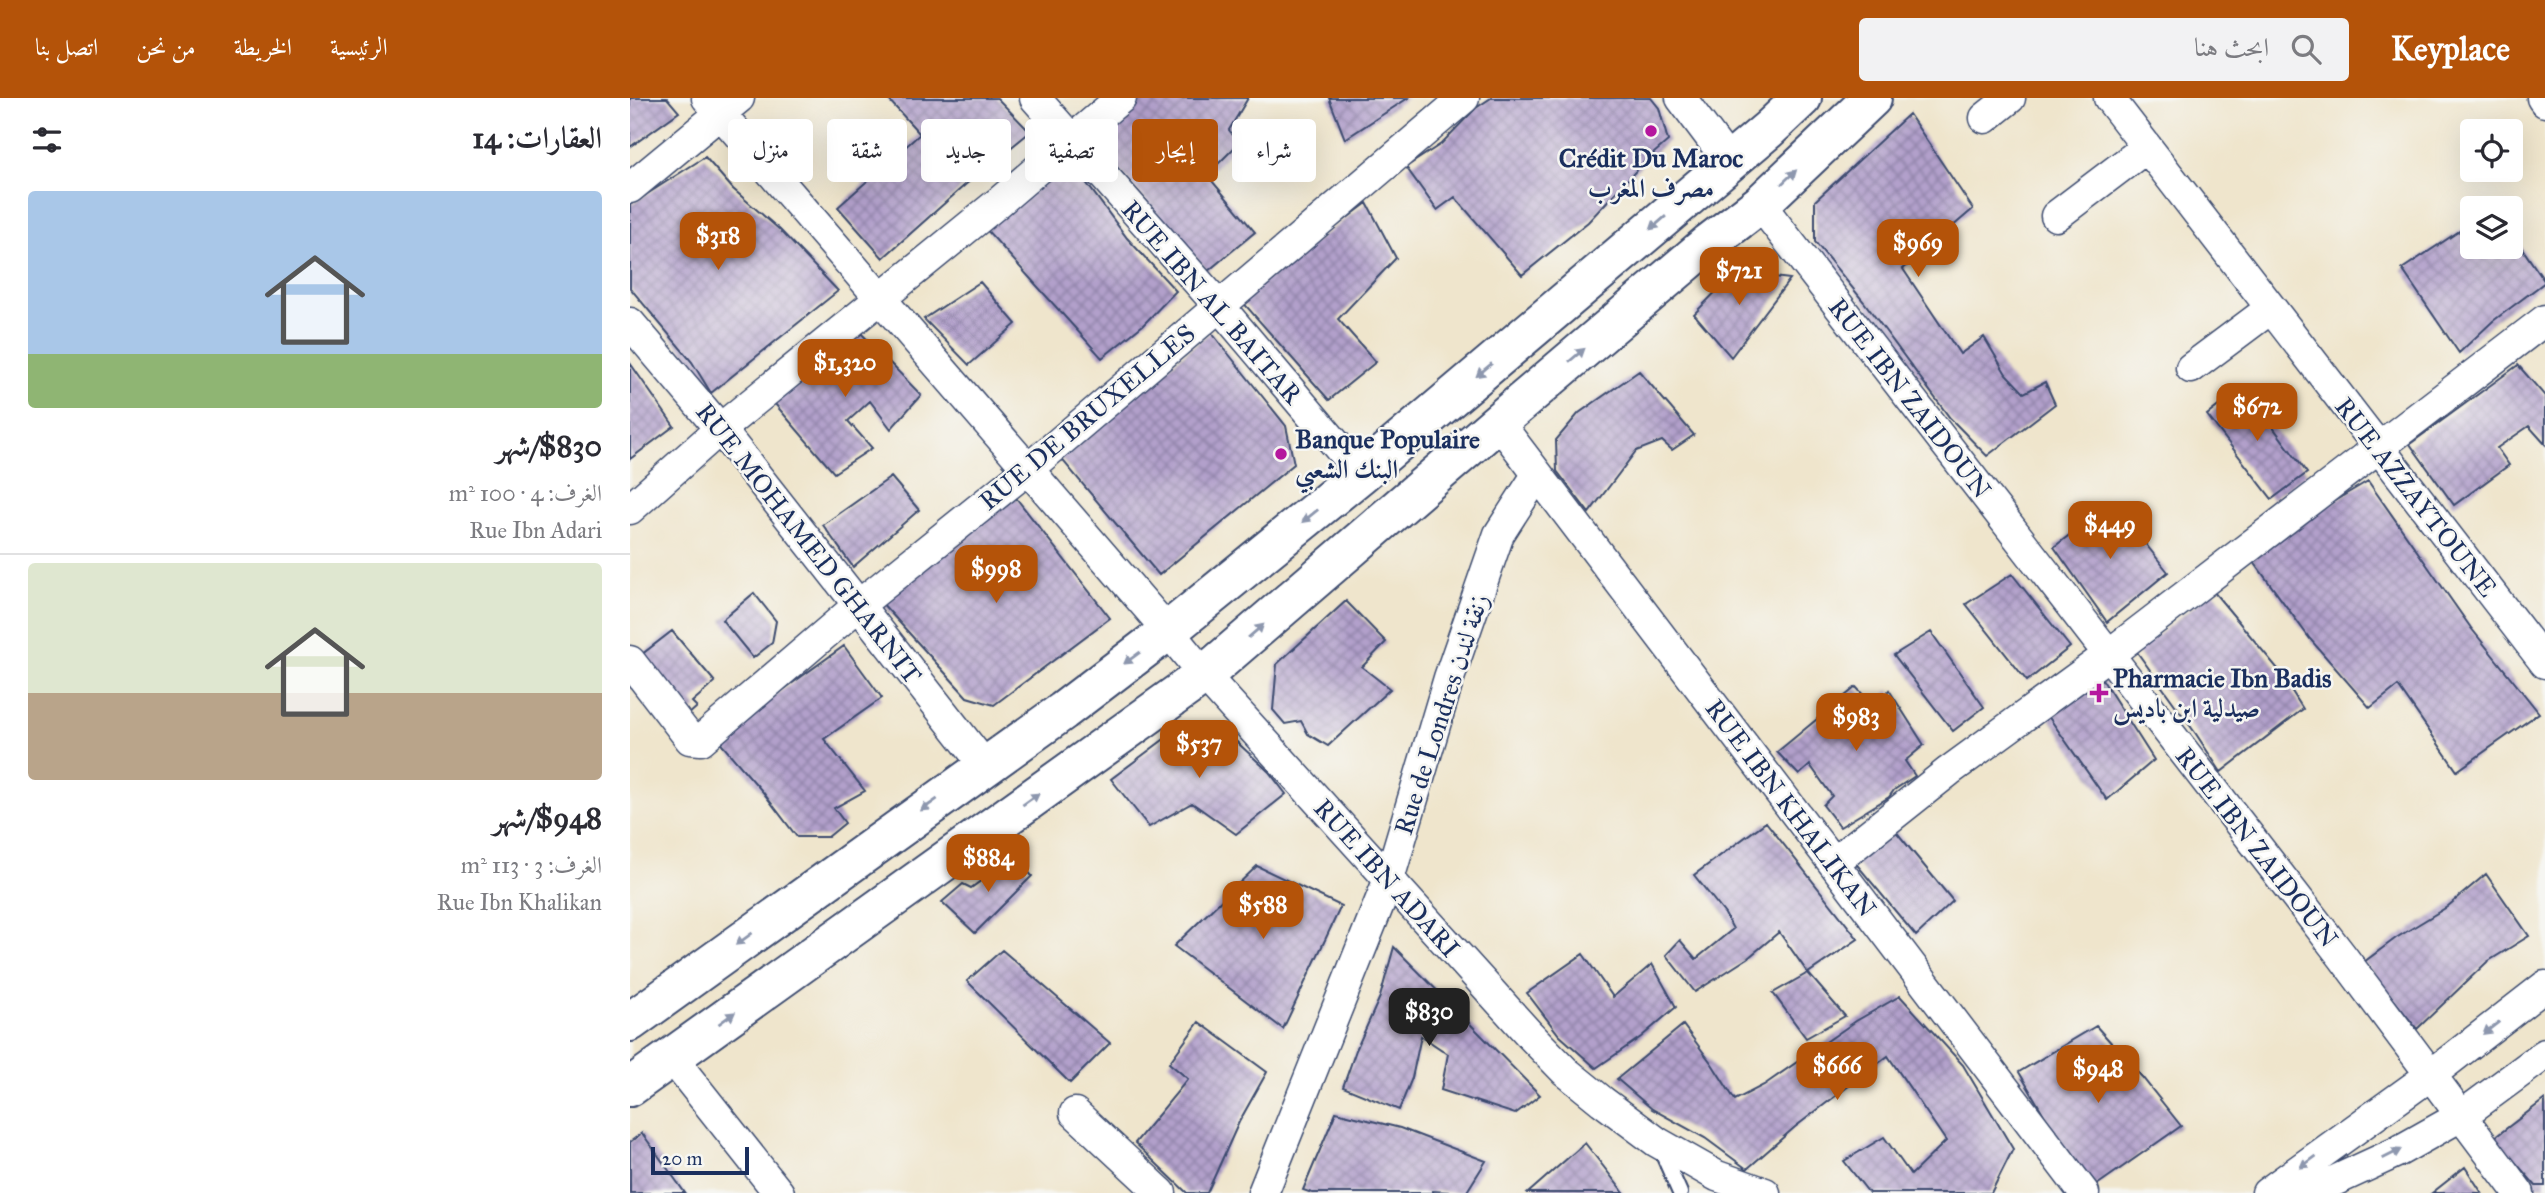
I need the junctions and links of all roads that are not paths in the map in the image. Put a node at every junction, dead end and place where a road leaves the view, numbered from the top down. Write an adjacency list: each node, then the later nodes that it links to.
1 (1035, 98): 11 (street, RUE IBN AL BAITAR)
2 (1121, 98): 12 (street)
3 (1464, 98): 21 (street, RUE DE BRUXELLES)
4 (1681, 98): 14 (street)
5 (1802, 98): 14 (main road)
6 (1872, 98): 18 (main road, one-way to 6)
7 (2010, 98): 10 (street)
8 (2109, 98): 13 (street, RUE AZZAYTOUNE)
9 (722, 103): 17 (street); 20 (street, RUE IBN ADARI)
10 (1984, 118)
11 (1052, 119)
12 (1096, 119)
13 (2147, 147): 19 (street); 22 (street, RUE AZZAYTOUNE)
14 (1729, 162): 30 (main road, one-way to 30)
15 (1025, 178): 20 (street)
16 (1108, 182): 21 (street, RUE IBN AL BAITAR)
17 (630, 188)
18 (1760, 204): 26 (main road, one-way to 18); 35 (street, RUE IBN ZAIDOUN)
19 (2056, 216)
20 (880, 299): 27 (street); 29 (street, RUE IBN ADARI)
21 (1219, 306): 29 (street, RUE DE BRUXELLES); 30 (street, RUE IBN AL BAITAR)
22 (2270, 309): 25 (street); 28 (street, RUE AZZAYTOUNE)
23 (2545, 320): 28 (street)
24 (630, 323): 27 (street, RUE MOHAMED GHARNIT)
25 (2191, 368)
26 (1498, 422): 31 (street, RUE IBN KHALIKAN); 38 (main road, one-way to 26)
27 (720, 429): 32 (street); 33 (street, RUE MOHAMED GHARNIT)
28 (2377, 448): 35 (street); 37 (street, RUE AZZAYTOUNE)
29 (1028, 469): 33 (street, RUE DE BRUXELLES); 34 (street, RUE IBN ADARI)
30 (1362, 474): 34 (main road, one-way to 34)
31 (1537, 475): 40 (street, RUE IBN KHALIKAN); 41 (street, Rue de Londres زنقة لندن)
32 (630, 509)
33 (860, 604): 36 (street, RUE DE BRUXELLES); 39 (street, RUE MOHAMED GHARNIT)
34 (1168, 631): 38 (street, RUE IBN ADARI); 39 (main road, one-way to 39)
35 (2108, 655): 40 (street); 46 (street, RUE IBN ZAIDOUN)
36 (630, 661)
37 (2545, 663)
38 (1204, 675): 41 (street, RUE IBN ADARI); 45 (main road, one-way to 38)
39 (985, 766): 43 (main road, one-way to 43)
40 (1833, 863): 56 (street, RUE IBN KHALIKAN)
41 (1389, 880): 50 (street, RUE IBN ADARI); 53 (street, Rue de Londres زنقة لندن)
42 (2545, 986): 46 (street, one-way to 46)
43 (630, 1022)
44 (2545, 1054): 49 (street)
45 (672, 1058): 47 (main road); 51 (street)
46 (2432, 1074): 49 (street, RUE IBN ZAIDOUN); 57 (street, one-way to 57)
47 (630, 1087)
48 (1075, 1113): 52 (street)
49 (2461, 1116): 58 (street, one-way to 49); 59 (street, RUE IBN ZAIDOUN)
50 (1657, 1142): 54 (lane); 55 (street, RUE IBN ADARI)
51 (779, 1193)
52 (1161, 1193)
53 (1263, 1193)
54 (1680, 1193)
55 (1765, 1193)
56 (2084, 1193)
57 (2267, 1193)
58 (2308, 1193)
59 (2519, 1193)

